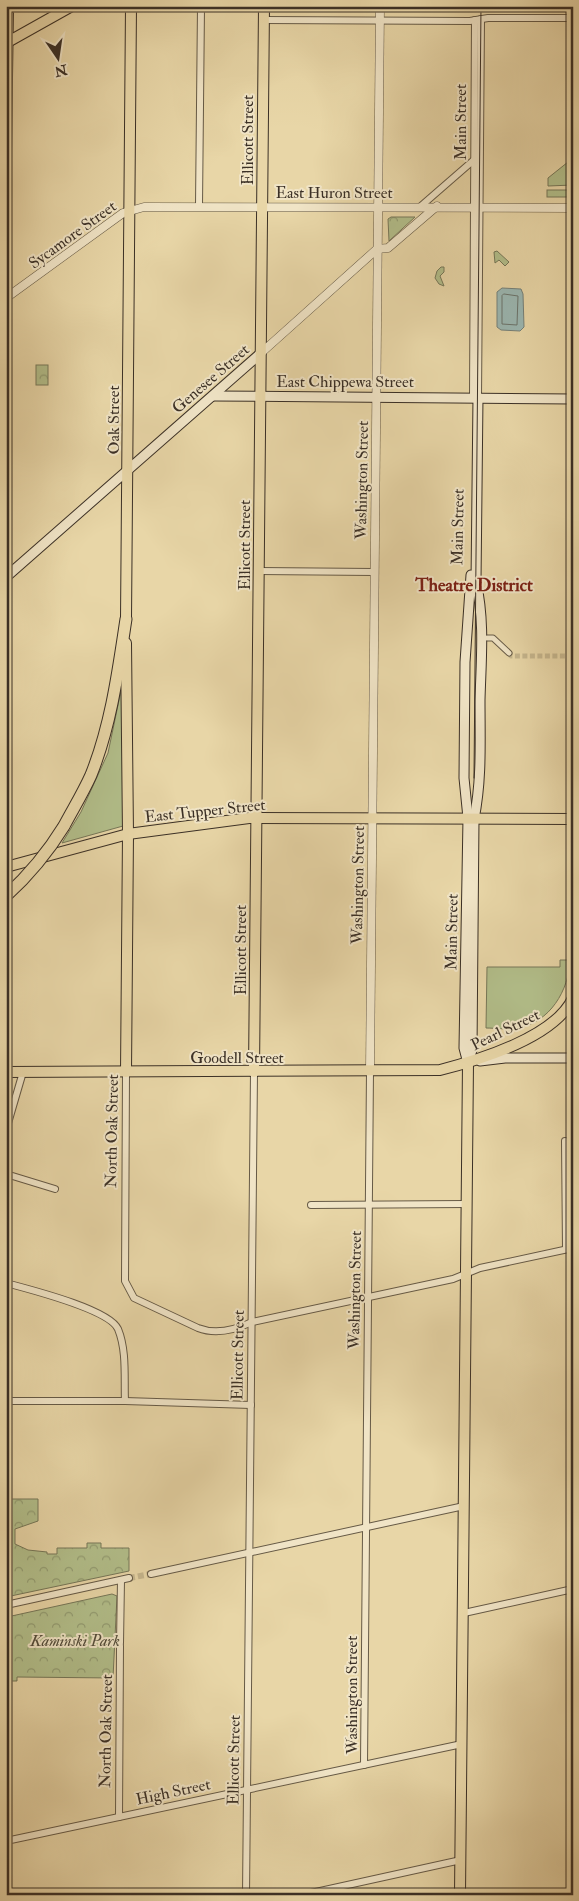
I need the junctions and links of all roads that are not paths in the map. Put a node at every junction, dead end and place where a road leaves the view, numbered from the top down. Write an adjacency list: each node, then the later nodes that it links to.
1 (8, 6): 11 (main road)
2 (72, 6): 11 (main road)
3 (131, 6): 21 (main road, Oak Street)
4 (201, 6): 14 (street)
5 (264, 6): 8 (main road, Ellicott Street)
6 (380, 6): 10 (street, Washington Street)
7 (573, 18): 9 (street)
8 (264, 20): 10 (street); 15 (main road, Ellicott Street)
9 (478, 20): 10 (street); 13 (street, Main Street); 19 (street, Main Street)
10 (380, 21): 16 (street, Washington Street)
11 (7, 43): 12 (main road)
12 (6, 149)
13 (475, 159): 17 (street); 19 (street, Main Street)
14 (199, 205): 15 (street, East Huron Street); 21 (street, East Huron Street)
15 (262, 206): 16 (street, East Huron Street); 24 (main road, Ellicott Street)
16 (378, 206): 17 (street, East Huron Street); 22 (street, Washington Street)
17 (421, 206): 18 (street, East Huron Street)
18 (437, 206): 19 (street, East Huron Street); 22 (street, Genesee Street)
19 (478, 207): 20 (street, East Huron Street); 28 (street, Main Street)
20 (573, 208)
21 (129, 210): 23 (street, Sycamore Street); 30 (main road, Oak Street)
22 (377, 249): 24 (street, Genesee Street); 27 (street, Washington Street)
23 (6, 298)
24 (261, 353): 25 (main road, Genesee Street); 26 (main road, Ellicott Street)
25 (213, 396): 26 (main road, East Chippewa Street); 30 (main road, Genesee Street)
26 (260, 396): 27 (main road, East Chippewa Street); 31 (main road, Ellicott Street)
27 (376, 396): 28 (main road, East Chippewa Street); 32 (street, Washington Street)
28 (476, 397): 29 (main road, East Chippewa Street); 39 (main road, Main Street); 39 (main road, Main Street)
29 (573, 399)
30 (128, 470): 33 (main road, Genesee Street); 34 (main road, Oak Street)
31 (259, 571): 32 (street); 37 (main road, Ellicott Street)
32 (374, 572): 38 (street, Washington Street)
33 (6, 577)
34 (126, 619): 41 (main road, Oak Street); 43 (highway, bridge)
35 (487, 638): 36 (street)
36 (509, 654)
37 (257, 818): 38 (main road, East Tupper Street); 41 (main road, East Tupper Street); 51 (main road, Ellicott Street)
38 (372, 818): 39 (main road, East Tupper Street); 47 (street, Washington Street)
39 (471, 819): 40 (main road, East Tupper Street); 46 (main road)
40 (573, 819)
41 (128, 834): 42 (main road, East Tupper Street); 50 (main road, North Oak Street)
42 (6, 867)
43 (6, 896)
44 (573, 998): 46 (main road, Pearl Street)
45 (573, 1058): 46 (main road)
46 (468, 1063): 47 (main road, Goodell Street); 56 (main road)
47 (370, 1071): 51 (main road, Goodell Street); 58 (street, Washington Street)
48 (6, 1072): 49 (main road, Goodell Street)
49 (23, 1072): 50 (main road, Goodell Street); 52 (street)
50 (126, 1072): 51 (main road, Goodell Street); 63 (street, North Oak Street)
51 (254, 1072): 63 (street, Ellicott Street)
52 (6, 1130)
53 (565, 1141): 59 (street)
54 (6, 1174): 55 (street)
55 (55, 1189)
56 (466, 1204): 58 (street); 60 (main road)
57 (311, 1205): 58 (street)
58 (369, 1205): 62 (street, Washington Street)
59 (569, 1249): 60 (street, North Oak Street)
60 (466, 1273): 62 (street, North Oak Street); 67 (main road)
61 (6, 1283): 65 (street)
62 (368, 1298): 63 (street, North Oak Street); 68 (street, Washington Street)
63 (252, 1322): 66 (street, Ellicott Street)
64 (6, 1401): 65 (street)
65 (125, 1401): 66 (street)
66 (251, 1405): 69 (street, Ellicott Street)
67 (464, 1506): 68 (street); 75 (main road)
68 (366, 1527): 69 (street); 77 (street, Washington Street)
69 (250, 1552): 70 (street); 78 (street, Ellicott Street)
70 (150, 1574)
71 (129, 1578): 72 (street)
72 (121, 1580): 74 (street); 79 (street, North Oak Street)
73 (573, 1589): 75 (street)
74 (6, 1605)
75 (464, 1613): 76 (main road)
76 (462, 1744): 77 (street, High Street); 81 (main road)
77 (364, 1765): 78 (street, High Street)
78 (247, 1790): 79 (street, High Street); 82 (street, Ellicott Street)
79 (119, 1817): 80 (street, High Street)
80 (6, 1840)
81 (461, 1860): 83 (street); 84 (main road)
82 (246, 1895)
83 (302, 1895)
84 (460, 1895)

